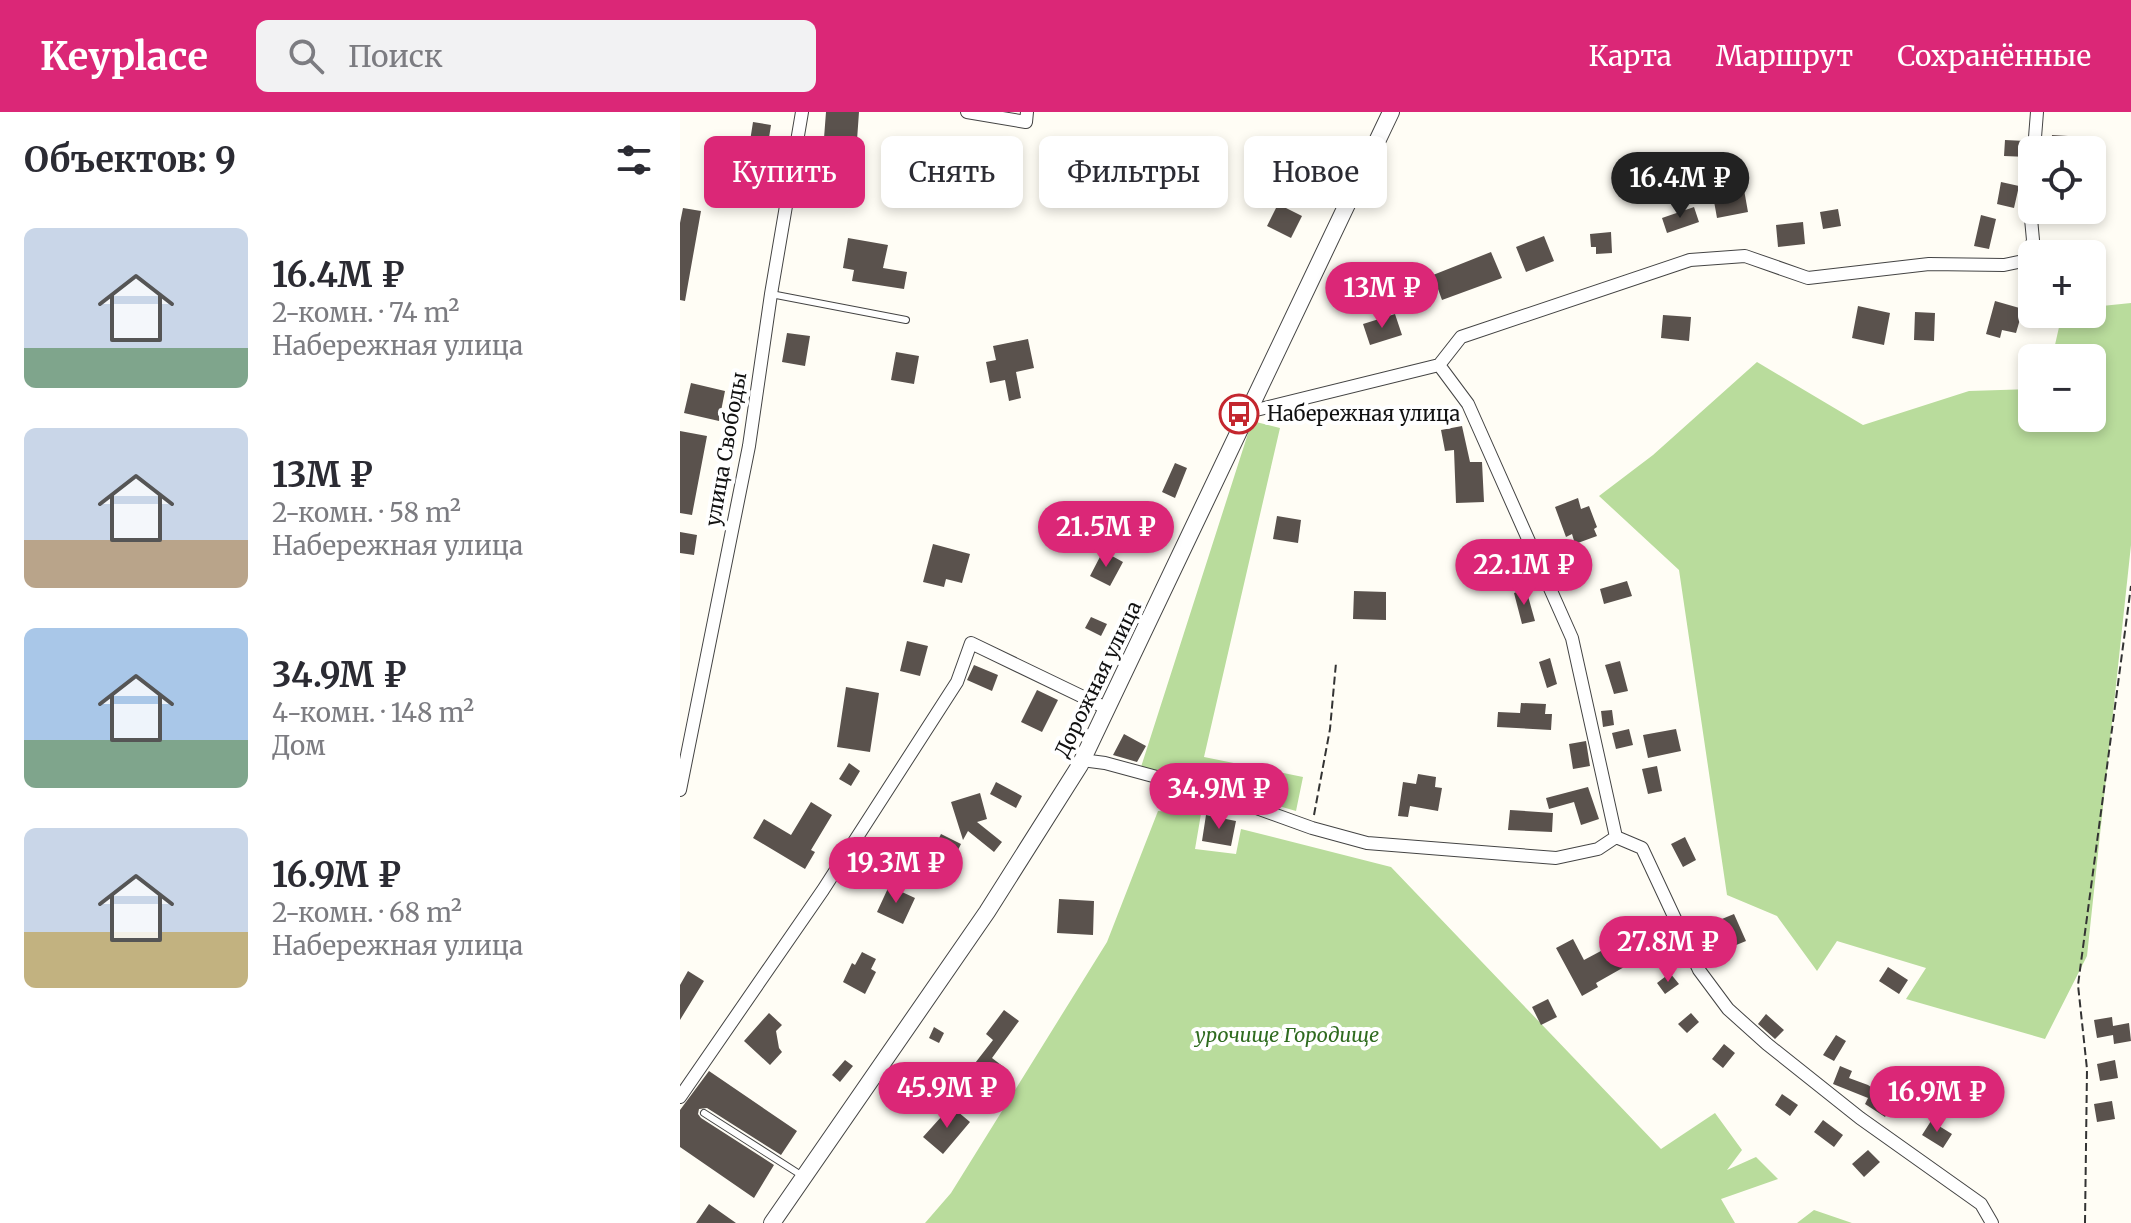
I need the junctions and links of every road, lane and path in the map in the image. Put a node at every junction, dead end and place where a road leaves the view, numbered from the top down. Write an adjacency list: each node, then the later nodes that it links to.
1 (802, 112): 8 (street, улица Свободы)
2 (967, 112): 5 (street)
3 (1391, 112): 11 (street, Дорожная улица)
4 (2037, 112): 6 (street)
5 (1026, 117)
6 (2035, 136)
7 (2032, 224): 10 (street)
8 (771, 294): 9 (lane); 18 (street, улица Свободы)
9 (906, 320)
10 (1439, 365): 11 (street); 20 (street)
11 (1248, 412): 16 (street, Дорожная улица)
12 (2131, 586): 14 (path)
13 (2131, 598): 14 (path)
14 (2129, 603): 26 (path)
15 (1336, 663): 19 (path)
16 (1106, 708): 17 (street, Дорожная улица); 21 (street)
17 (1082, 760): 19 (street); 23 (street, Дорожная улица)
18 (680, 790)
19 (1312, 828): 20 (street)
20 (1616, 837): 25 (street)
21 (680, 1097)
22 (704, 1113): 23 (lane)
23 (804, 1177): 24 (street, Дорожная улица)
24 (772, 1223)
25 (1992, 1223)
26 (2085, 1223)

